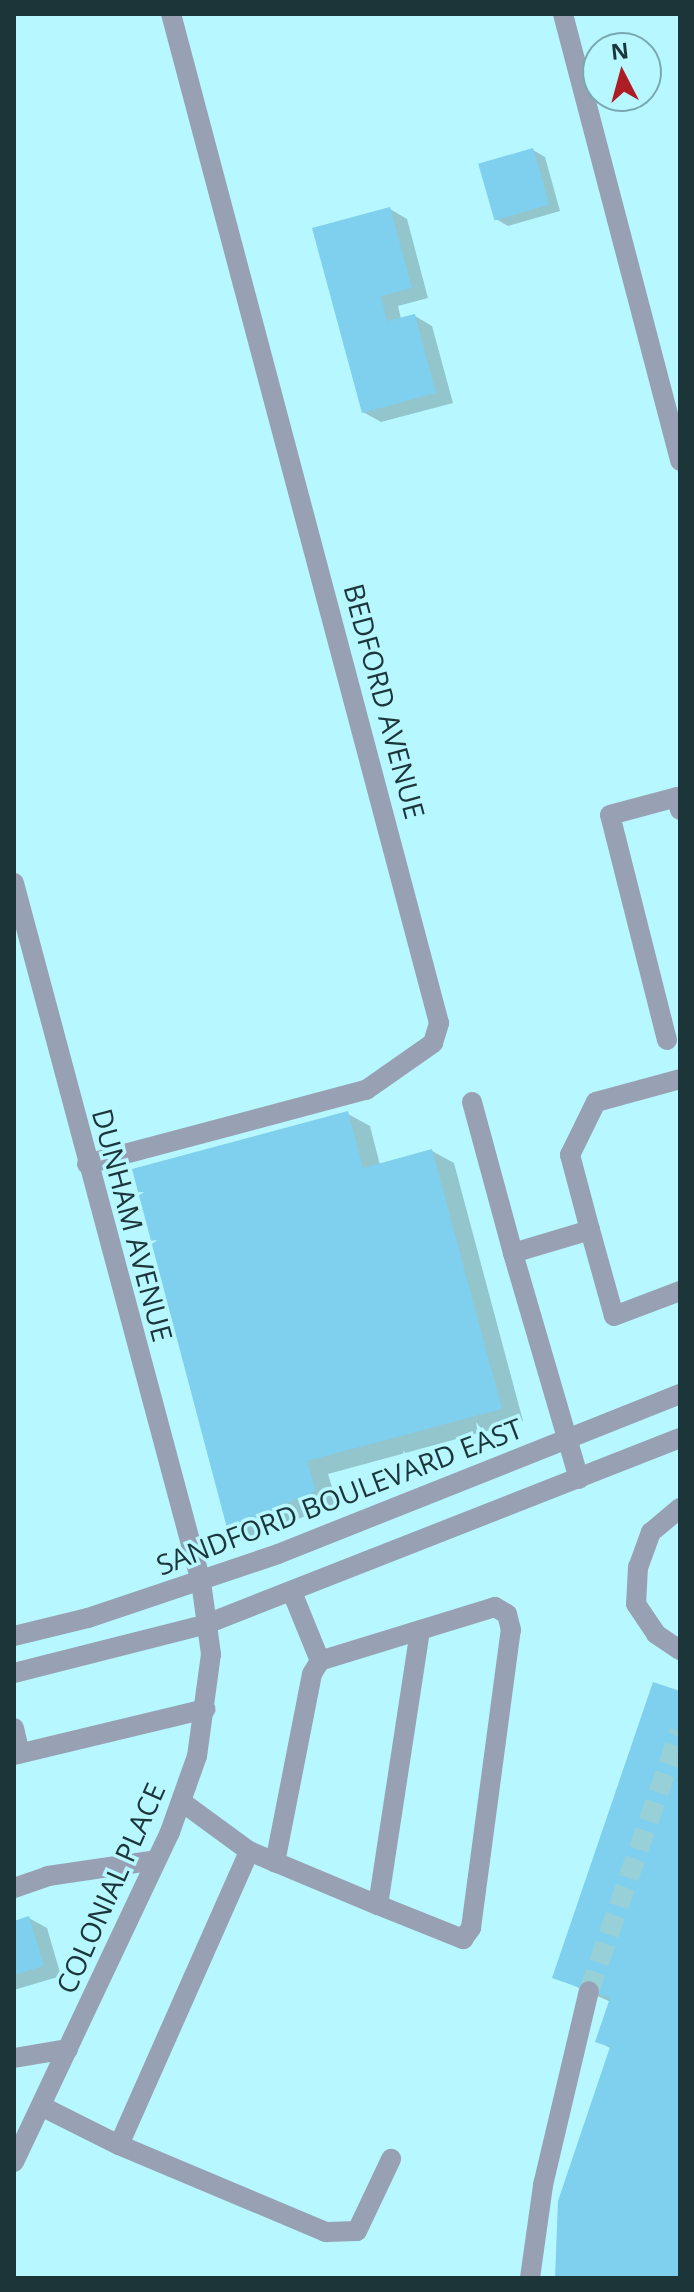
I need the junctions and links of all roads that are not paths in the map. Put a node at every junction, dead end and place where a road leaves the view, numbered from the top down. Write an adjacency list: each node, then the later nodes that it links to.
1 (171, 14): 9 (street, BEDFORD AVENUE)
2 (563, 14): 3 (street)
3 (680, 461)
4 (680, 810): 6 (street)
5 (14, 883): 9 (street, DUNHAM AVENUE)
6 (667, 1040)
7 (680, 1079): 10 (street)
8 (472, 1102): 11 (street)
9 (87, 1164): 18 (street, DUNHAM AVENUE)
10 (590, 1230): 11 (street); 12 (street)
11 (513, 1253): 15 (street)
12 (680, 1291)
13 (680, 1394): 15 (street, SANDFORD BOULEVARD EAST)
14 (680, 1438): 16 (street)
15 (566, 1440): 16 (street); 18 (street, SANDFORD BOULEVARD EAST)
16 (579, 1479): 19 (street)
17 (680, 1508): 23 (street)
18 (201, 1582): 20 (street, DUNHAM AVENUE); 22 (street, SANDFORD BOULEVARD EAST)
19 (292, 1592): 20 (street); 24 (street)
20 (204, 1625): 25 (street); 26 (street, COLONIAL PLACE)
21 (420, 1630): 24 (street); 34 (street); 34 (street)
22 (14, 1636)
23 (680, 1650)
24 (320, 1661): 32 (street)
25 (14, 1673)
26 (206, 1709): 28 (street); 29 (street, COLONIAL PLACE)
27 (14, 1728): 28 (street)
28 (17, 1754)
29 (182, 1802): 30 (street); 31 (street, COLONIAL PLACE)
30 (249, 1851): 32 (street); 39 (street)
31 (156, 1860): 33 (street); 36 (street, COLONIAL PLACE)
32 (275, 1862): 34 (street)
33 (14, 1888)
34 (378, 1905)
35 (589, 1991): 42 (street)
36 (68, 2049): 37 (street); 38 (street, COLONIAL PLACE)
37 (14, 2058)
38 (41, 2106): 39 (street); 41 (street, COLONIAL PLACE)
39 (119, 2145): 40 (street)
40 (391, 2159)
41 (14, 2162)
42 (530, 2278)

